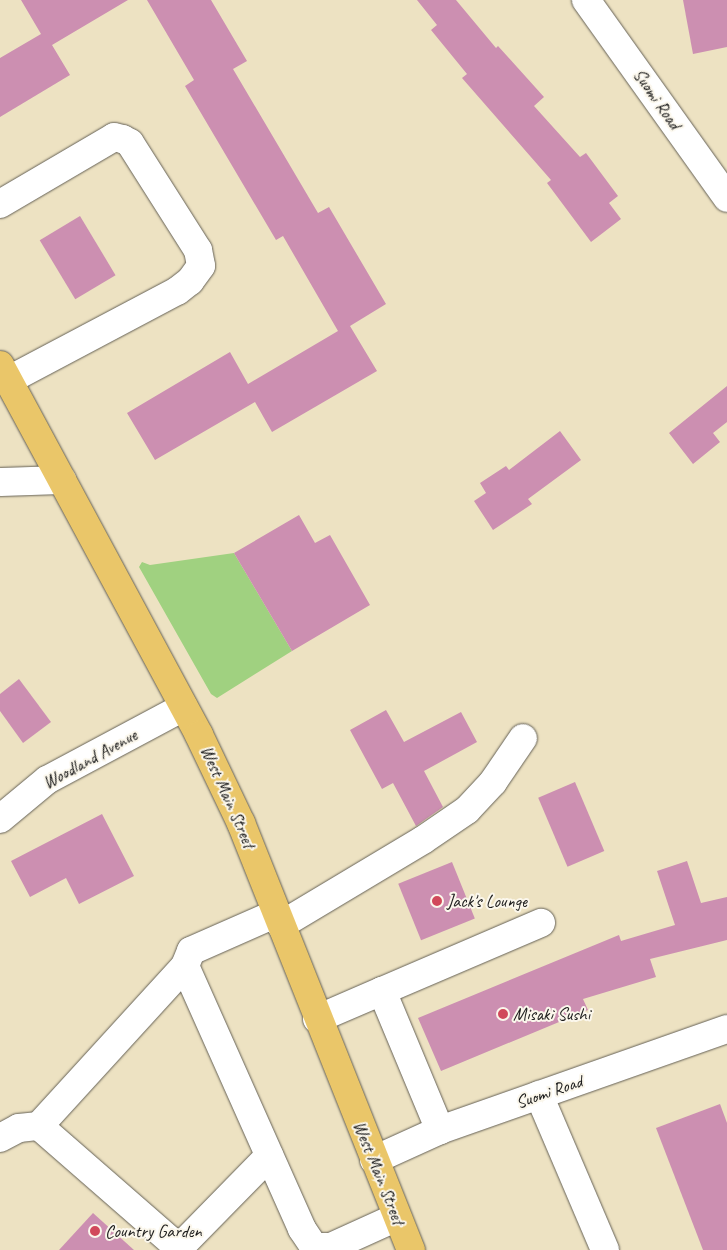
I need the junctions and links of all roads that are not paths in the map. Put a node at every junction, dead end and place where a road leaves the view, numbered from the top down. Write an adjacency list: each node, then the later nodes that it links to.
1 (586, 0): 2 (street, Suomi Road)
2 (727, 198)
3 (0, 204): 4 (street)
4 (4, 373): 5 (main road, West Main Street)
5 (62, 480): 6 (street); 7 (main road, West Main Street)
6 (0, 482)
7 (184, 707): 9 (street, Woodland Avenue); 10 (main road, West Main Street)
8 (523, 738): 10 (street)
9 (0, 819)
10 (279, 919): 12 (street); 14 (main road, West Main Street)
11 (541, 922): 13 (street)
12 (185, 966): 17 (street); 20 (street)
13 (382, 991): 14 (street); 18 (street)
14 (317, 1019): 21 (main road, West Main Street)
15 (727, 1029): 16 (street, Suomi Road)
16 (539, 1095): 18 (street, Suomi Road); 25 (street)
17 (39, 1126): 19 (street); 20 (street)
18 (440, 1130): 21 (street, Suomi Road)
19 (0, 1138)
20 (269, 1156): 23 (street)
21 (374, 1160): 22 (main road, West Main Street)
22 (397, 1218): 23 (street); 24 (main road, West Main Street)
23 (317, 1248)
24 (410, 1250)
25 (606, 1250)

